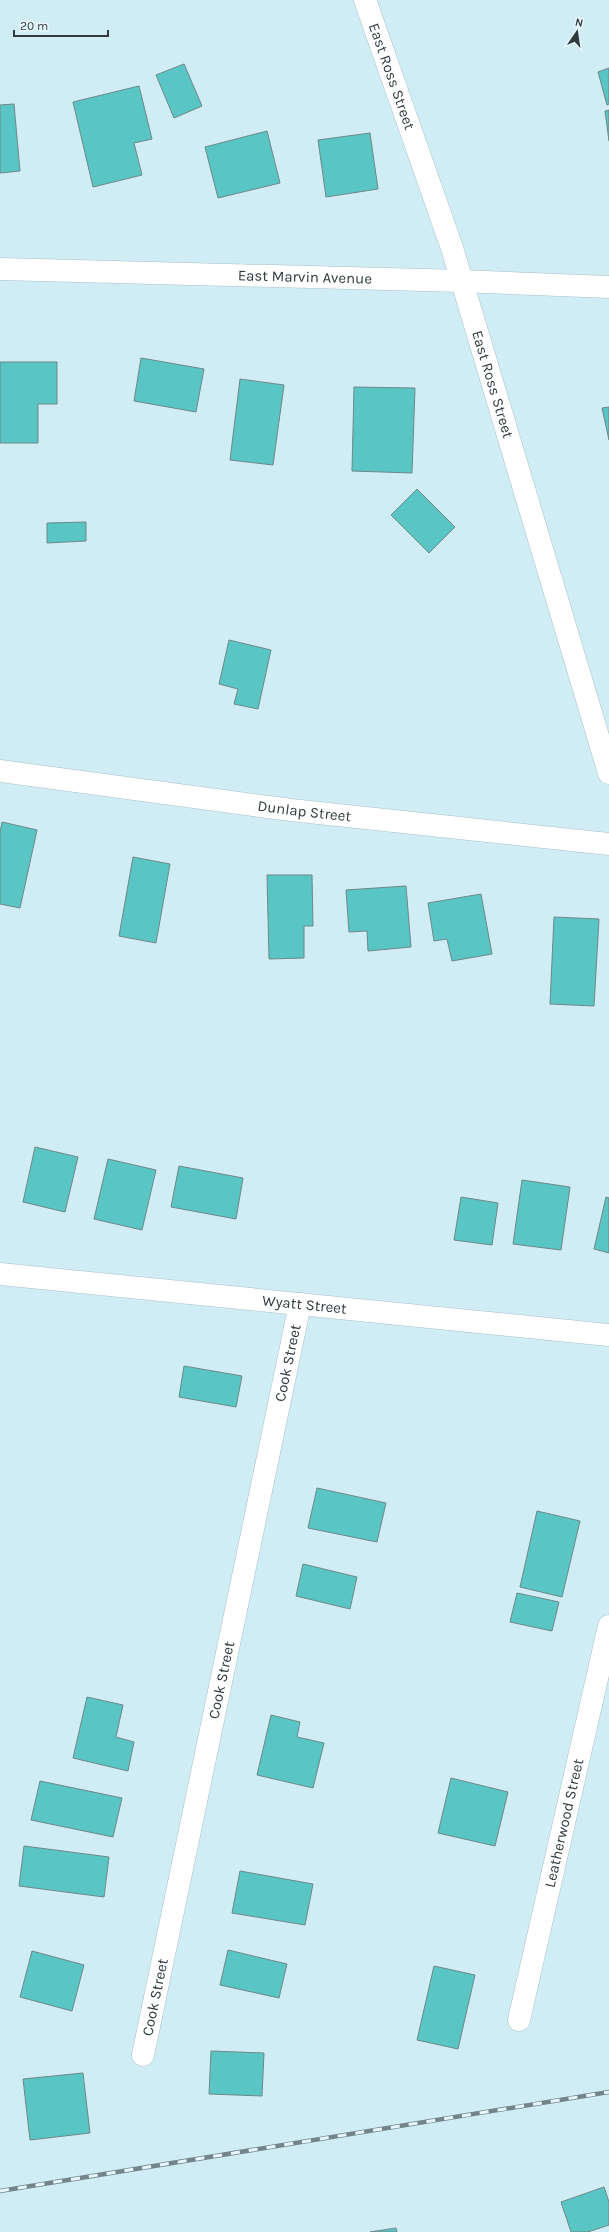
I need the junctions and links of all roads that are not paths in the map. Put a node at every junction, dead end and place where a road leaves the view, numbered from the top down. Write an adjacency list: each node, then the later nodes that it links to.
1 (366, 0): 3 (street, East Ross Street)
2 (0, 269): 3 (street, East Marvin Avenue)
3 (461, 281): 4 (street, East Marvin Avenue); 6 (street, East Ross Street)
4 (609, 287)
5 (0, 771): 7 (street, Dunlap Street)
6 (609, 772)
7 (609, 844)
8 (0, 1274): 9 (street, Wyatt Street)
9 (300, 1304): 10 (street, Wyatt Street); 13 (street, Cook Street)
10 (609, 1335)
11 (609, 1626): 12 (street, Leatherwood Street)
12 (519, 2020)
13 (143, 2055)

